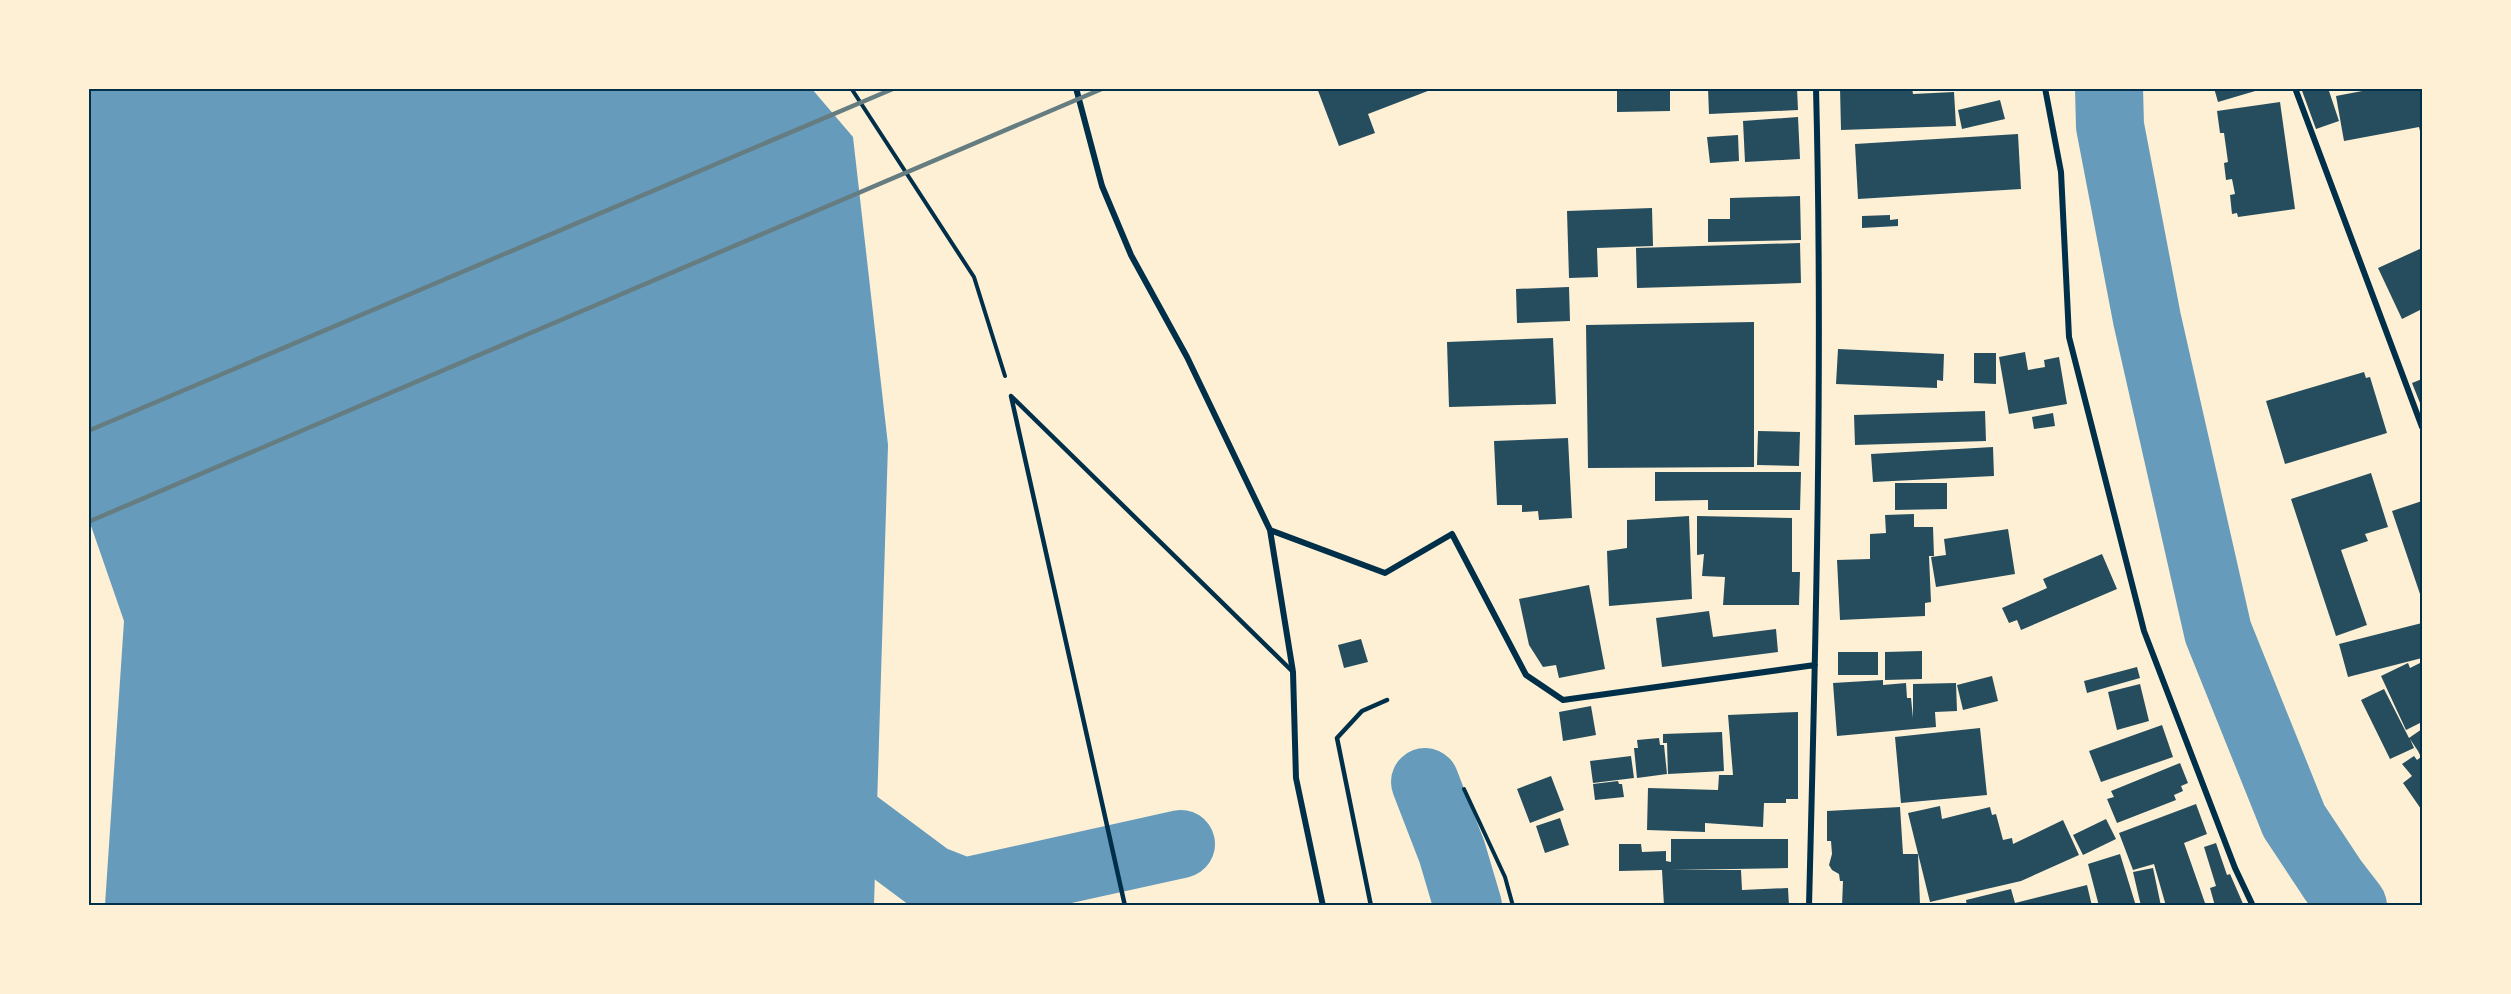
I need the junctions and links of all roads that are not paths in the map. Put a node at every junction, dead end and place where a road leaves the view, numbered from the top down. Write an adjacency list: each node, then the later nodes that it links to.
1 (1076, 88): 6 (street)
2 (1816, 88): 7 (street)
3 (2045, 88): 14 (street)
4 (2295, 88): 5 (street)
5 (2422, 427)
6 (1270, 530): 7 (street); 8 (street)
7 (1815, 665): 13 (street)
8 (1293, 672): 10 (lane); 11 (street)
9 (1387, 700): 12 (lane)
10 (1125, 906)
11 (1323, 906)
12 (1371, 906)
13 (1809, 906)
14 (2253, 906)

